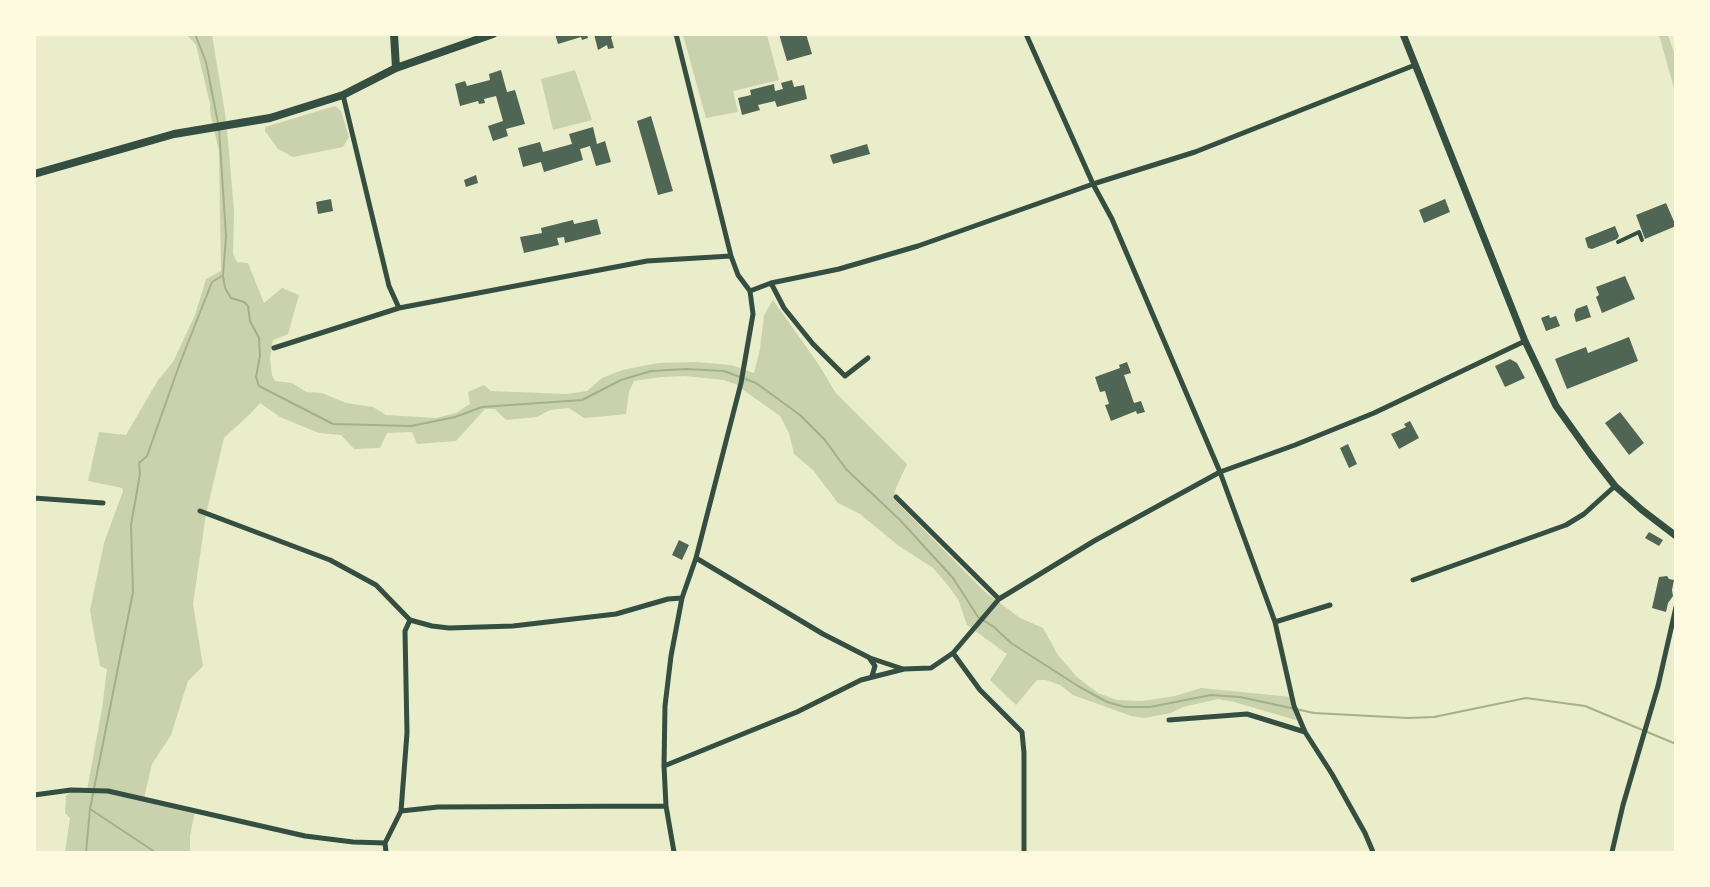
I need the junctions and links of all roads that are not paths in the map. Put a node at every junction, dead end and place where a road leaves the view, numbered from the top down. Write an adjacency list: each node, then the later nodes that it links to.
1 (394, 34): 7 (main road)
2 (493, 34): 7 (main road)
3 (676, 34): 13 (street)
4 (1026, 34): 10 (street)
5 (1404, 34): 6 (main road)
6 (1415, 65): 10 (street); 17 (main road)
7 (396, 68): 8 (main road)
8 (343, 95): 9 (main road); 16 (street)
9 (34, 174)
10 (1093, 184): 14 (street); 20 (street)
11 (1642, 240): 12 (street)
12 (1618, 242)
13 (731, 256): 15 (street); 16 (street)
14 (771, 284): 15 (street); 19 (street)
15 (750, 291): 27 (street)
16 (399, 308): 18 (street)
17 (1525, 341): 20 (street); 21 (main road)
18 (274, 348)
19 (868, 358)
20 (1220, 472): 30 (street); 34 (street)
21 (1615, 486): 26 (main road); 28 (street)
22 (896, 497): 30 (street)
23 (34, 498): 24 (street)
24 (103, 503)
25 (200, 511): 33 (street)
26 (1676, 536)
27 (696, 558): 29 (street); 36 (street)
28 (1413, 580)
29 (682, 598): 33 (street); 41 (street)
30 (999, 599): 35 (street)
31 (1330, 605): 34 (street)
32 (1676, 607): 50 (street)
33 (410, 620): 44 (street)
34 (1275, 622): 40 (street)
35 (953, 653): 37 (street); 48 (street)
36 (870, 658): 37 (street); 38 (street)
37 (904, 669): 38 (street)
38 (872, 676): 41 (street)
39 (1169, 720): 40 (street)
40 (1305, 732): 49 (street)
41 (664, 766): 43 (street)
42 (34, 795): 45 (street)
43 (666, 806): 44 (street); 47 (street)
44 (401, 811): 45 (street)
45 (385, 843): 46 (street)
46 (386, 852)
47 (674, 852)
48 (1024, 852)
49 (1373, 852)
50 (1612, 852)

